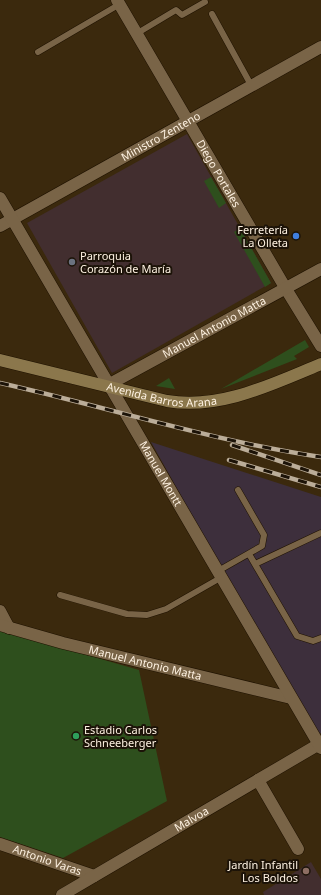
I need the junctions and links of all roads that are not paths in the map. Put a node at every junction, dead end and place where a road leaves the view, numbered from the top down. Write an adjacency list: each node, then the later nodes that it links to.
1 (118, 2): 4 (street, Diego Portales); 6 (lane)
2 (205, 2): 4 (lane)
3 (212, 14): 7 (lane)
4 (136, 34): 8 (street, Diego Portales)
5 (321, 47): 7 (street, Ministro Zenteno)
6 (38, 52)
7 (251, 85): 8 (street, Ministro Zenteno)
8 (188, 121): 10 (street, Ministro Zenteno); 13 (street, Diego Portales)
9 (0, 198): 10 (street, Manuel Montt)
10 (12, 219): 11 (street, Ministro Zenteno); 17 (street, Manuel Montt)
11 (0, 226)
12 (321, 269): 13 (street, Manuel Antonio Matta)
13 (286, 289): 14 (street, Diego Portales); 17 (street, Manuel Antonio Matta)
14 (321, 346)
15 (0, 360): 17 (main road, Avenida Barros Arana)
16 (321, 364): 17 (main road, Avenida Barros Arana)
17 (108, 386): 22 (street, Manuel Montt)
18 (238, 490): 20 (lane)
19 (321, 533): 21 (lane)
20 (249, 554): 21 (lane); 22 (lane)
21 (255, 564): 26 (lane)
22 (220, 574): 23 (lane); 27 (street, Manuel Montt)
23 (60, 595)
24 (0, 611): 25 (street)
25 (4, 626): 27 (street, Manuel Antonio Matta)
26 (321, 638)
27 (292, 698): 28 (street, Manuel Montt)
28 (320, 745): 29 (street, Malvoa)
29 (258, 780): 31 (street); 32 (street, Malvoa)
30 (0, 844): 32 (street, Antonio Varas)
31 (298, 849)
32 (94, 876): 33 (street, Malvoa)
33 (62, 895)

